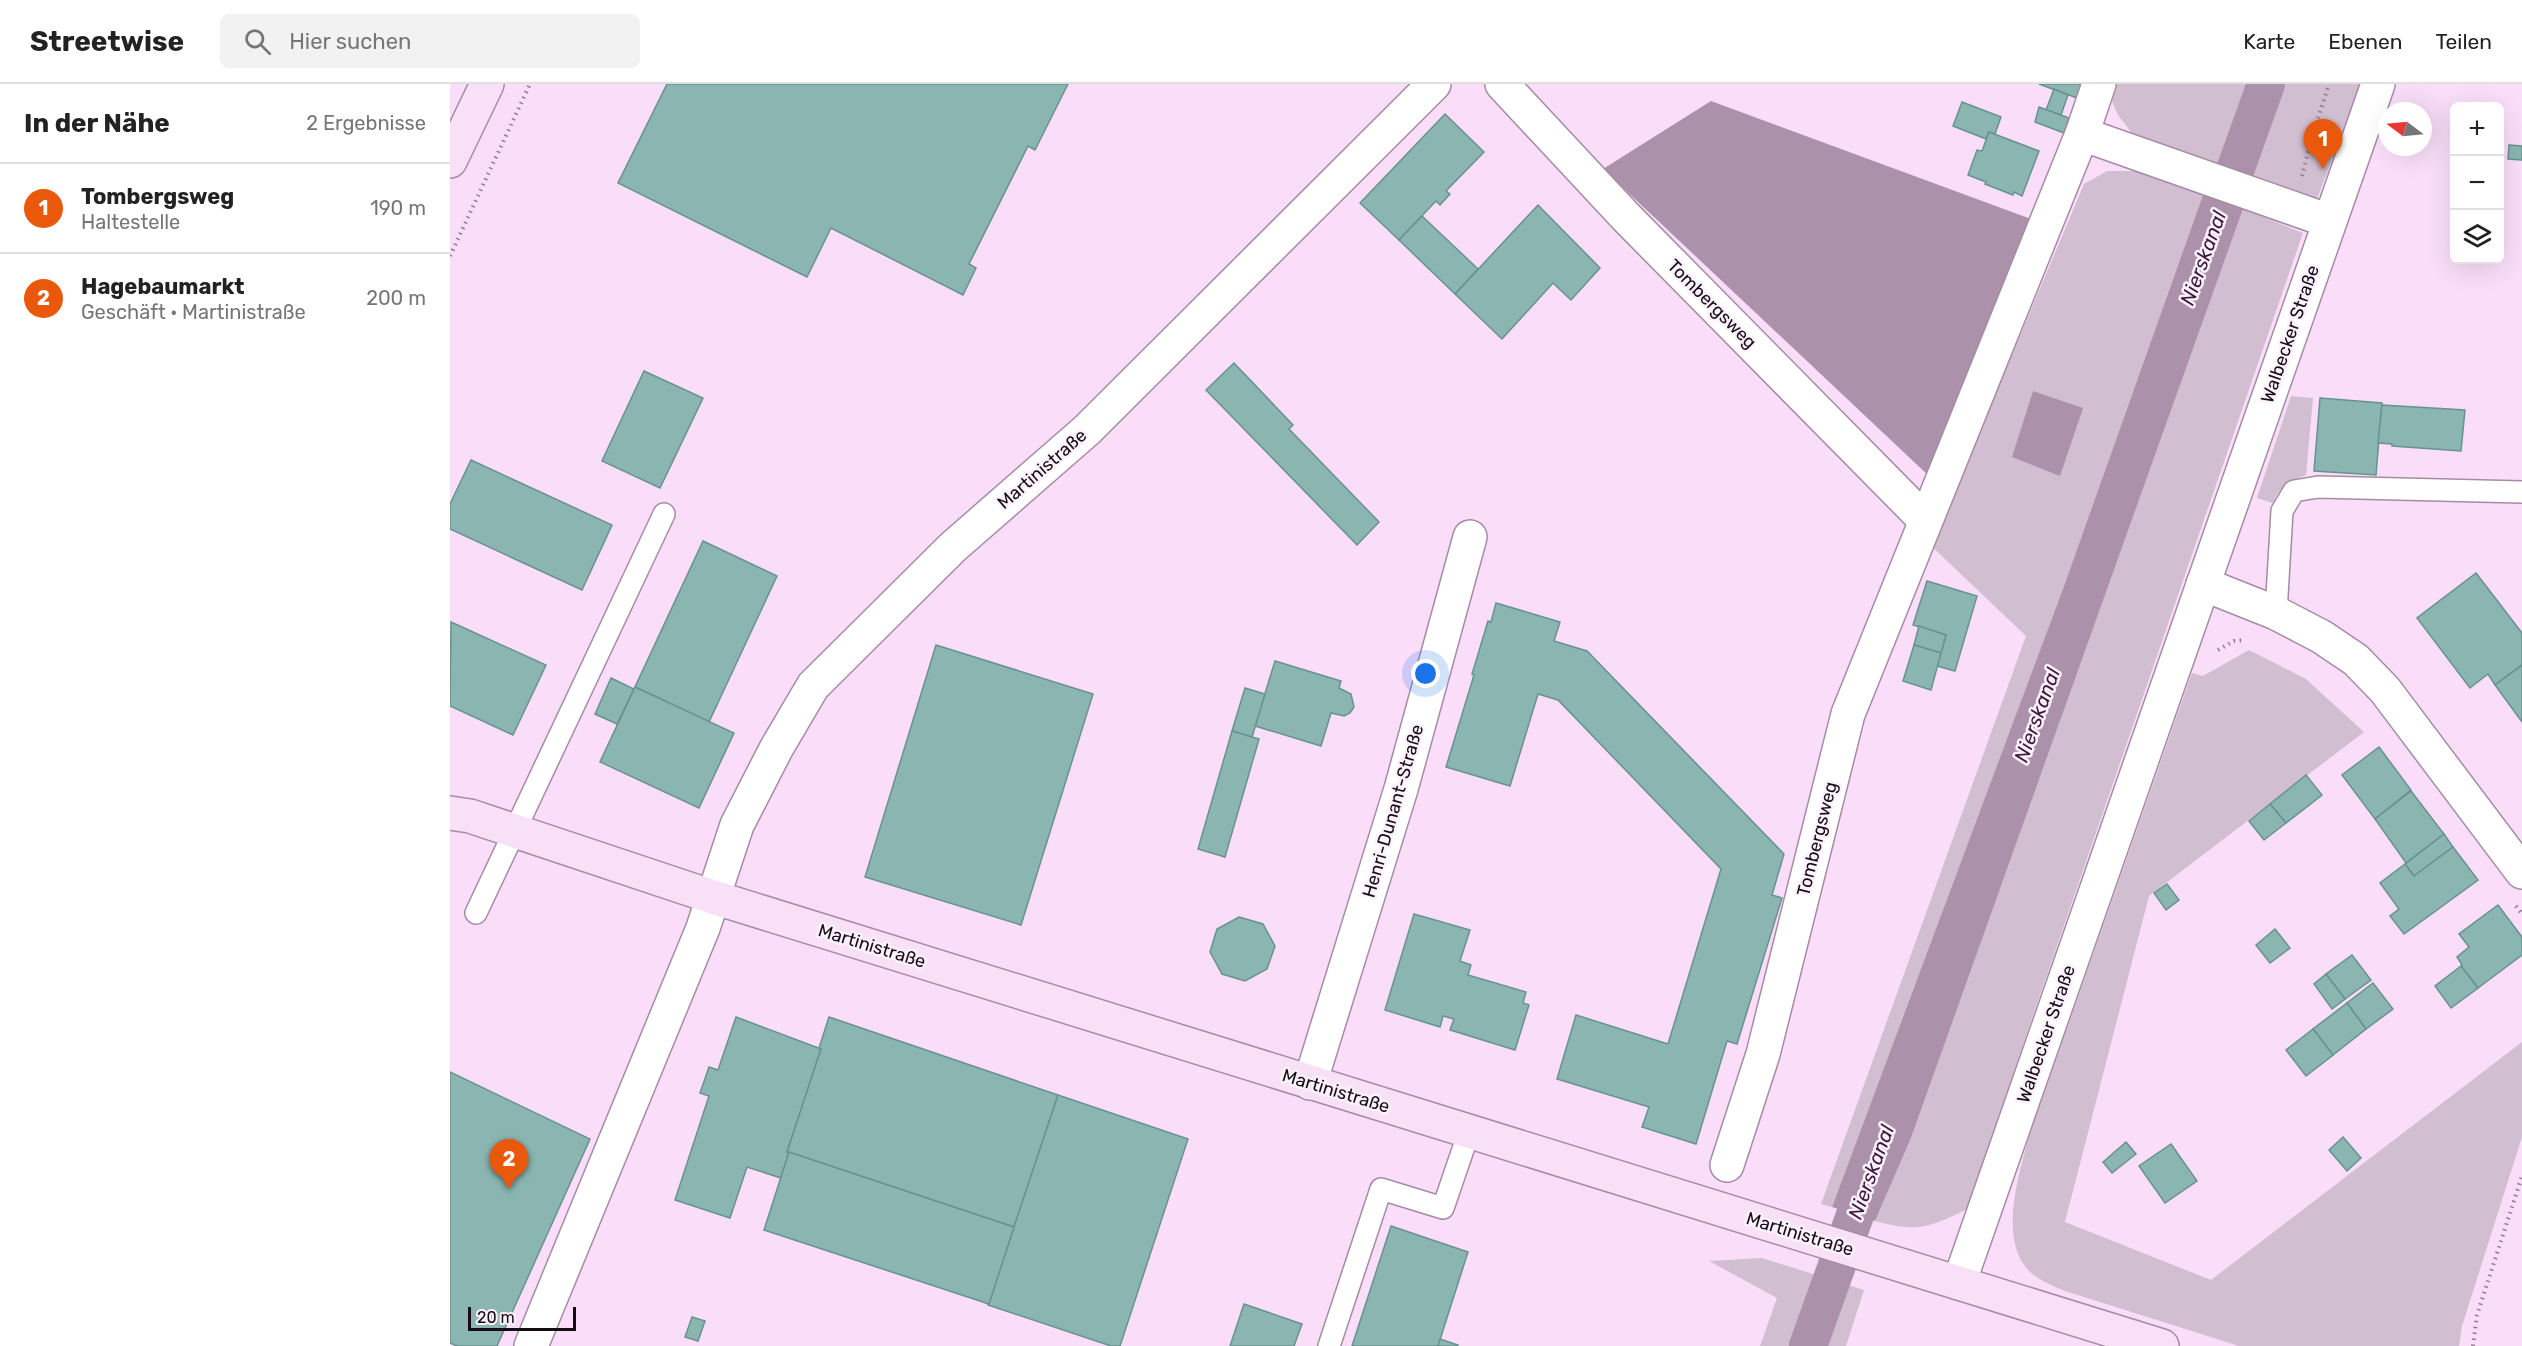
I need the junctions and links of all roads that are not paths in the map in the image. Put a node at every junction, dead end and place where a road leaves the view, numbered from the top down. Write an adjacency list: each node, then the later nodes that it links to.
1 (487, 84): 7 (main road)
2 (1434, 84): 18 (street, Martinistraße)
3 (1502, 84): 11 (street, Tombergsweg)
4 (2099, 84): 6 (street, Tombergsweg)
5 (2378, 84): 8 (street, Walbecker Straße)
6 (2082, 134): 8 (street); 11 (street, Tombergsweg)
7 (450, 161)
8 (2329, 221): 13 (street, Walbecker Straße)
9 (2522, 492): 14 (lane)
10 (664, 514): 16 (lane)
11 (1925, 520): 22 (street, Tombergsweg)
12 (1470, 537): 20 (street, Henri-Dunant-Straße)
13 (2203, 584): 14 (street); 23 (street, Walbecker Straße)
14 (2276, 613): 17 (street)
15 (457, 811): 16 (main road, Martinistraße)
16 (517, 831): 18 (main road, Martinistraße); 19 (lane)
17 (2522, 872)
18 (713, 897): 20 (main road, Martinistraße); 24 (street, Martinistraße)
19 (476, 913)
20 (1310, 1083): 21 (main road, Martinistraße)
21 (1469, 1132): 23 (main road, Martinistraße); 25 (lane)
22 (1727, 1165)
23 (1959, 1283): 26 (main road)
24 (531, 1346)
25 (1329, 1346)
26 (2162, 1346)

